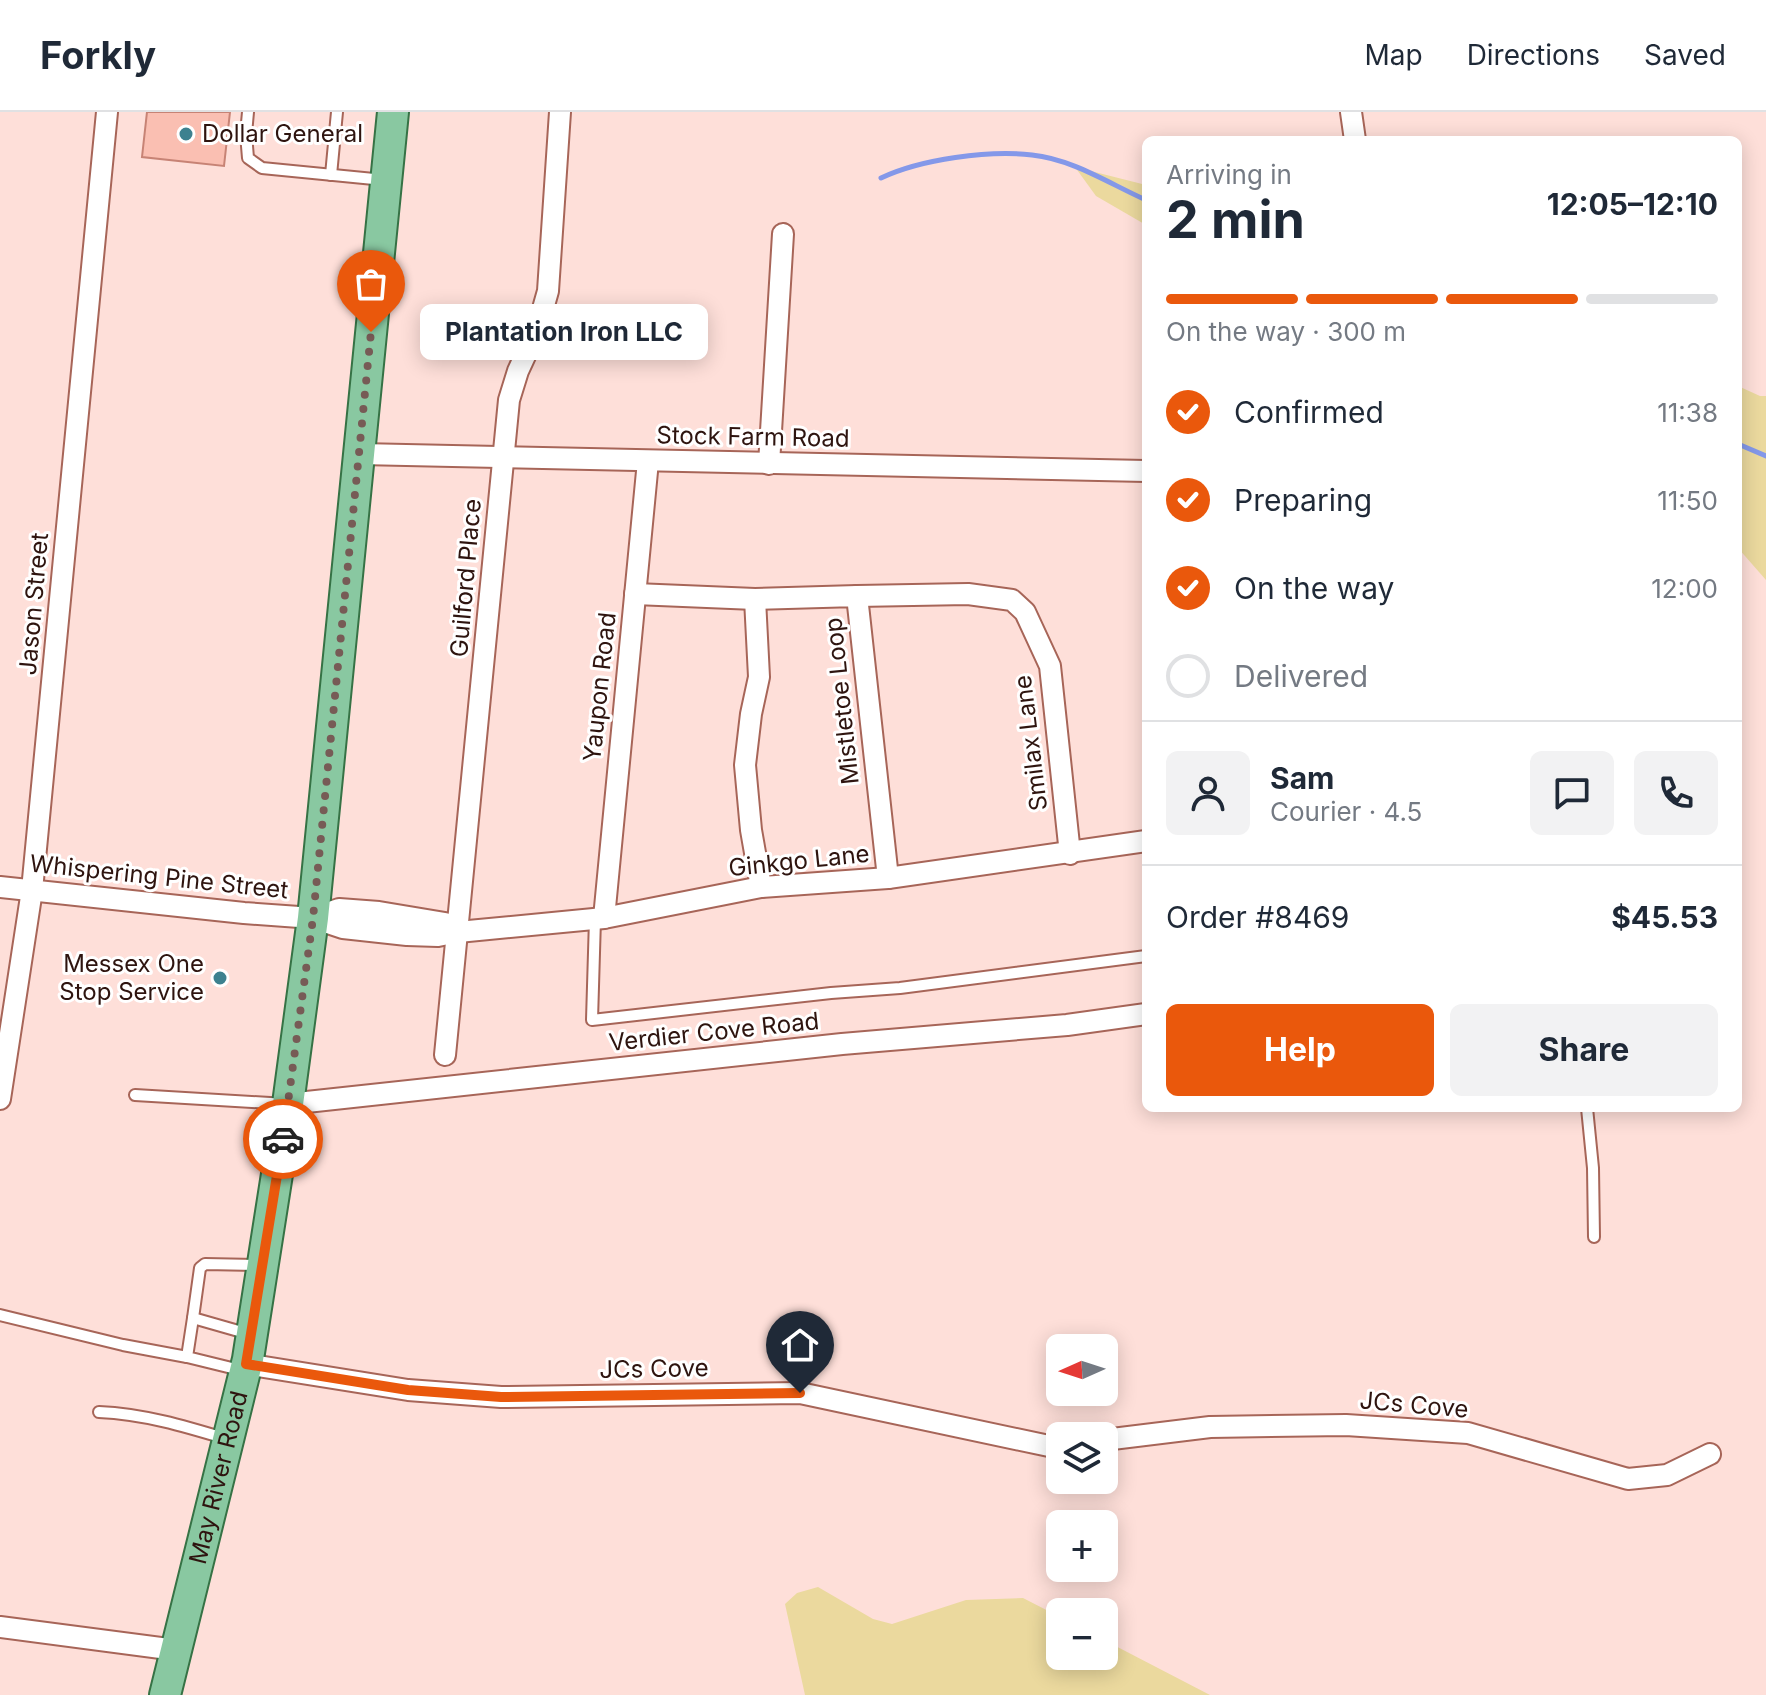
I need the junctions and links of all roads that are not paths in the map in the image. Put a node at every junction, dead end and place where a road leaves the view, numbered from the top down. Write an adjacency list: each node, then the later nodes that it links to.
1 (107, 112): 24 (street, Jason Street)
2 (248, 112): 8 (lane)
3 (337, 112): 8 (lane)
4 (393, 112): 9 (main road, May River Road)
5 (560, 112): 12 (street, Guilford Place)
6 (1351, 112): 7 (street)
7 (1354, 136)
8 (331, 175): 9 (lane)
9 (386, 181): 11 (main road, May River Road)
10 (783, 234): 14 (street)
11 (360, 454): 12 (street, Stock Farm Road); 25 (main road, May River Road)
12 (503, 457): 13 (street, Stock Farm Road); 27 (street, Guilford Place)
13 (648, 461): 14 (street, Stock Farm Road); 16 (street, Yaupon Road)
14 (769, 464): 15 (street, Stock Farm Road)
15 (1142, 471)
16 (635, 594): 18 (street, Mistletoe Loop); 26 (street, Yaupon Road)
17 (857, 596): 18 (street, Mistletoe Loop); 20 (street, Smilax Lane); 21 (street, Mistletoe Loop)
18 (755, 599): 23 (street)
19 (1142, 842): 20 (street, Ginkgo Lane)
20 (1070, 854): 21 (street, Ginkgo Lane)
21 (888, 878): 23 (street, Ginkgo Lane)
22 (0, 887): 24 (street, Whispering Pine Street)
23 (761, 887): 26 (street, Ginkgo Lane)
24 (32, 890): 25 (street, Whispering Pine Street); 32 (street, Jason Street)
25 (313, 918): 27 (street, Ginkgo Lane); 33 (main road, May River Road)
26 (600, 918): 27 (street, Ginkgo Lane); 28 (lane)
27 (458, 932): 30 (street, Guilford Place)
28 (1142, 957)
29 (1142, 1015): 33 (street, Verdier Cove Road)
30 (445, 1055)
31 (135, 1095): 33 (lane)
32 (0, 1099)
33 (288, 1104): 36 (main road, May River Road)
34 (1587, 1112): 35 (lane)
35 (1594, 1237)
36 (264, 1265): 38 (lane); 39 (main road, May River Road)
37 (0, 1315): 40 (lane)
38 (193, 1318): 39 (lane); 40 (lane)
39 (252, 1334): 41 (main road, May River Road)
40 (187, 1357): 41 (lane)
41 (246, 1368): 44 (main road, May River Road); 45 (street, JCs Cove)
42 (99, 1412): 44 (lane)
43 (1118, 1438): 46 (street, JCs Cove)
44 (229, 1440): 48 (main road, May River Road)
45 (1046, 1445)
46 (1710, 1454)
47 (0, 1627): 48 (street)
48 (176, 1650): 49 (main road, May River Road)
49 (165, 1695)

